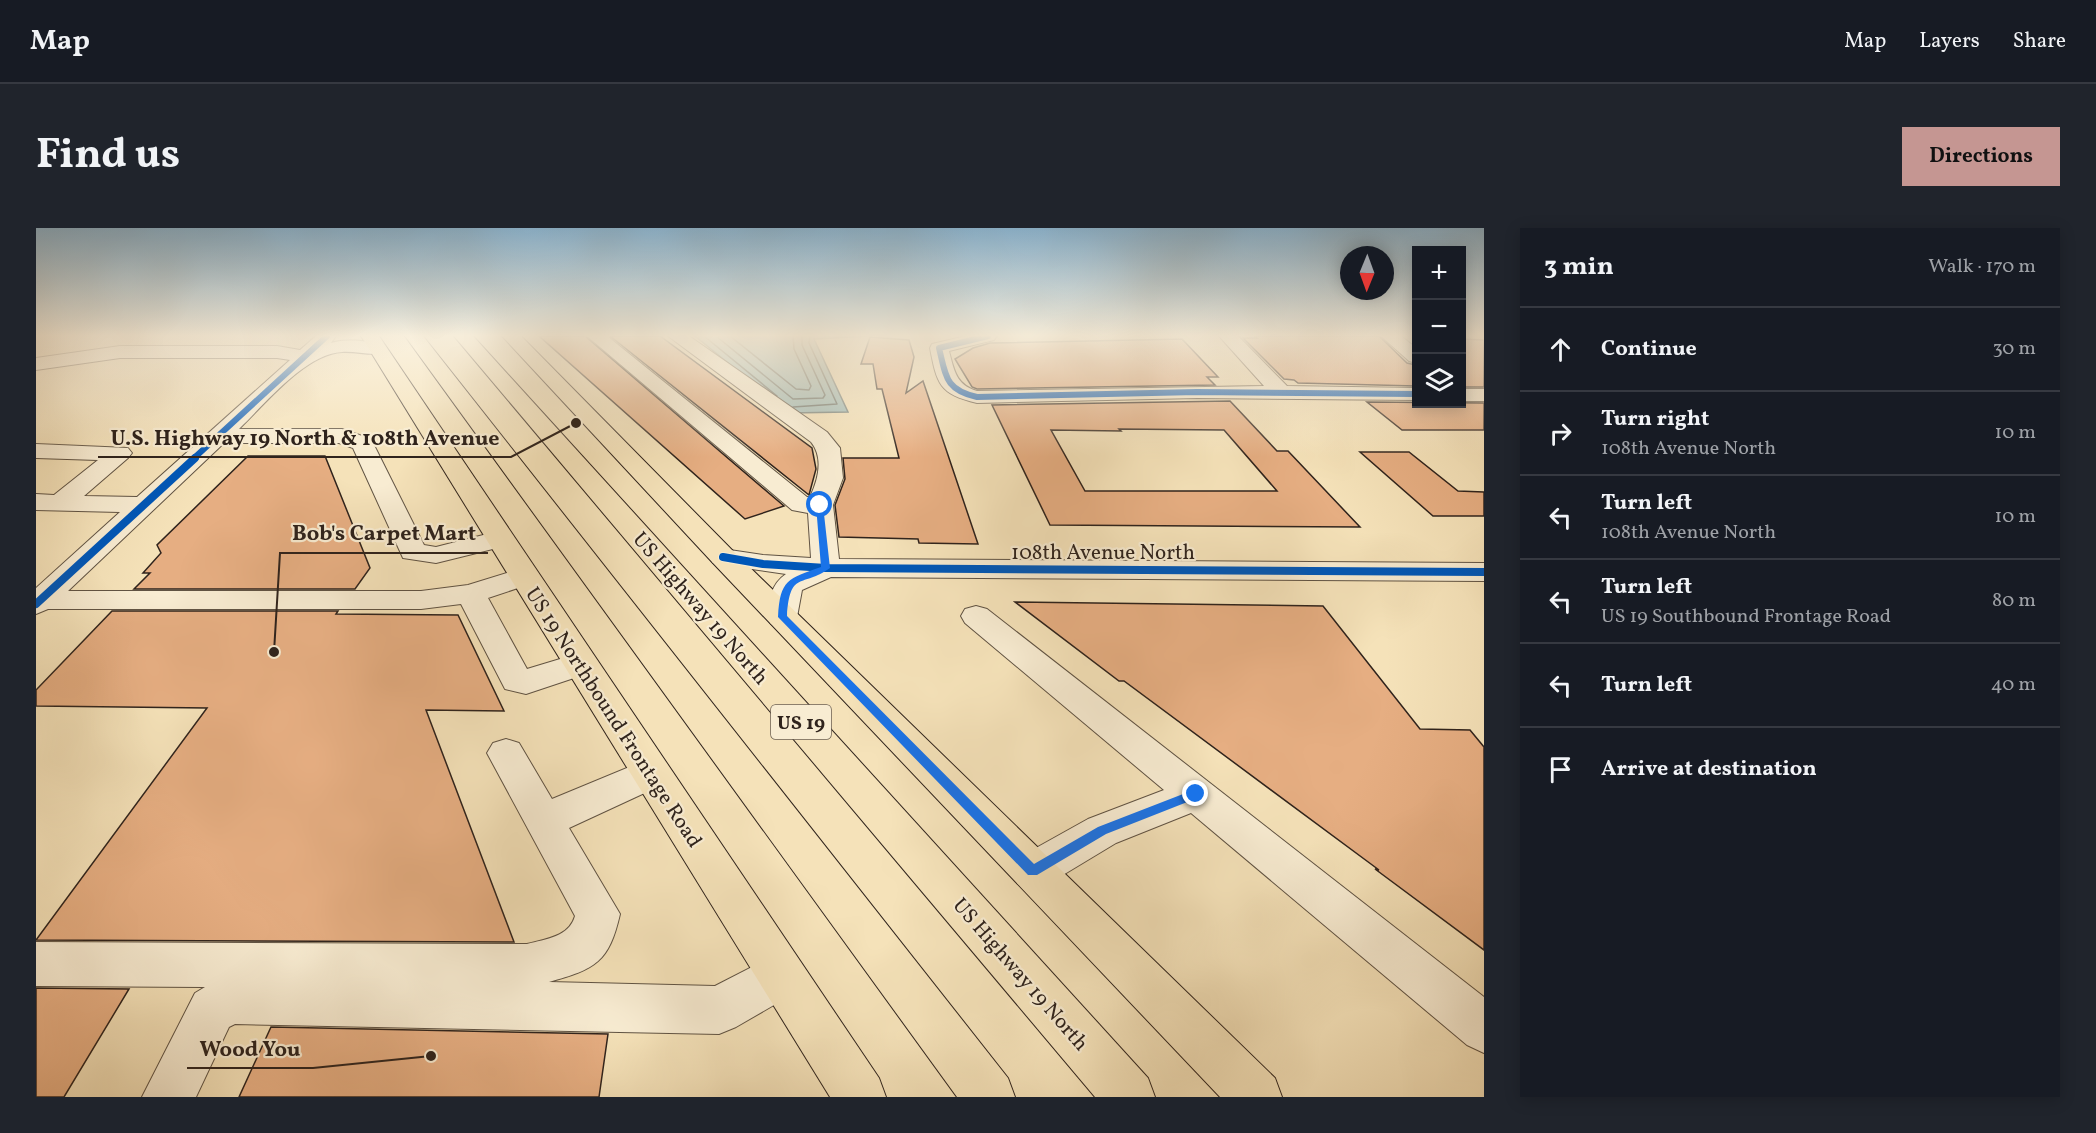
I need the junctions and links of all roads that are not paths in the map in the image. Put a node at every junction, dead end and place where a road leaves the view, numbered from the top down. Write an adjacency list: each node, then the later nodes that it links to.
1 (285, 377): 12 (street)
2 (395, 377): 17 (main road, US 19 Northbound Frontage Road)
3 (445, 377): 37 (main road)
4 (498, 377): 38 (main road, US Highway 19 North / US 19)
5 (550, 377): 18 (main road)
6 (645, 377): 16 (street)
7 (734, 377): 16 (street)
8 (947, 377): 10 (street)
9 (1266, 377): 10 (street)
10 (1280, 391): 11 (street)
11 (1412, 394)
12 (220, 436): 15 (street); 17 (street)
13 (36, 451): 14 (street)
14 (48, 503): 15 (street)
15 (145, 505): 23 (street)
16 (820, 505): 19 (street)
17 (499, 539): 21 (main road, US 19 Northbound Frontage Road)
18 (723, 557): 19 (street, 108th Avenue North); 25 (main road)
19 (826, 568): 20 (street, 108th Avenue North); 25 (street, 108th Avenue North)
20 (1484, 572)
21 (523, 577): 22 (street); 26 (main road, US 19 Northbound Frontage Road)
22 (471, 594): 23 (street); 26 (street)
23 (38, 602)
24 (976, 616): 29 (street)
25 (782, 617): 31 (main road)
26 (580, 664): 28 (main road, US 19 Northbound Frontage Road)
27 (506, 753): 30 (street)
28 (651, 773): 30 (street); 33 (main road, US 19 Northbound Frontage Road)
29 (1196, 794): 31 (street); 34 (street)
30 (544, 820): 32 (street)
31 (1033, 871): 39 (main road)
32 (36, 964)
33 (781, 975): 35 (street); 36 (main road, US 19 Northbound Frontage Road)
34 (1484, 1028)
35 (168, 1097)
36 (860, 1097)
37 (989, 1097)
38 (1129, 1097)
39 (1256, 1097)

